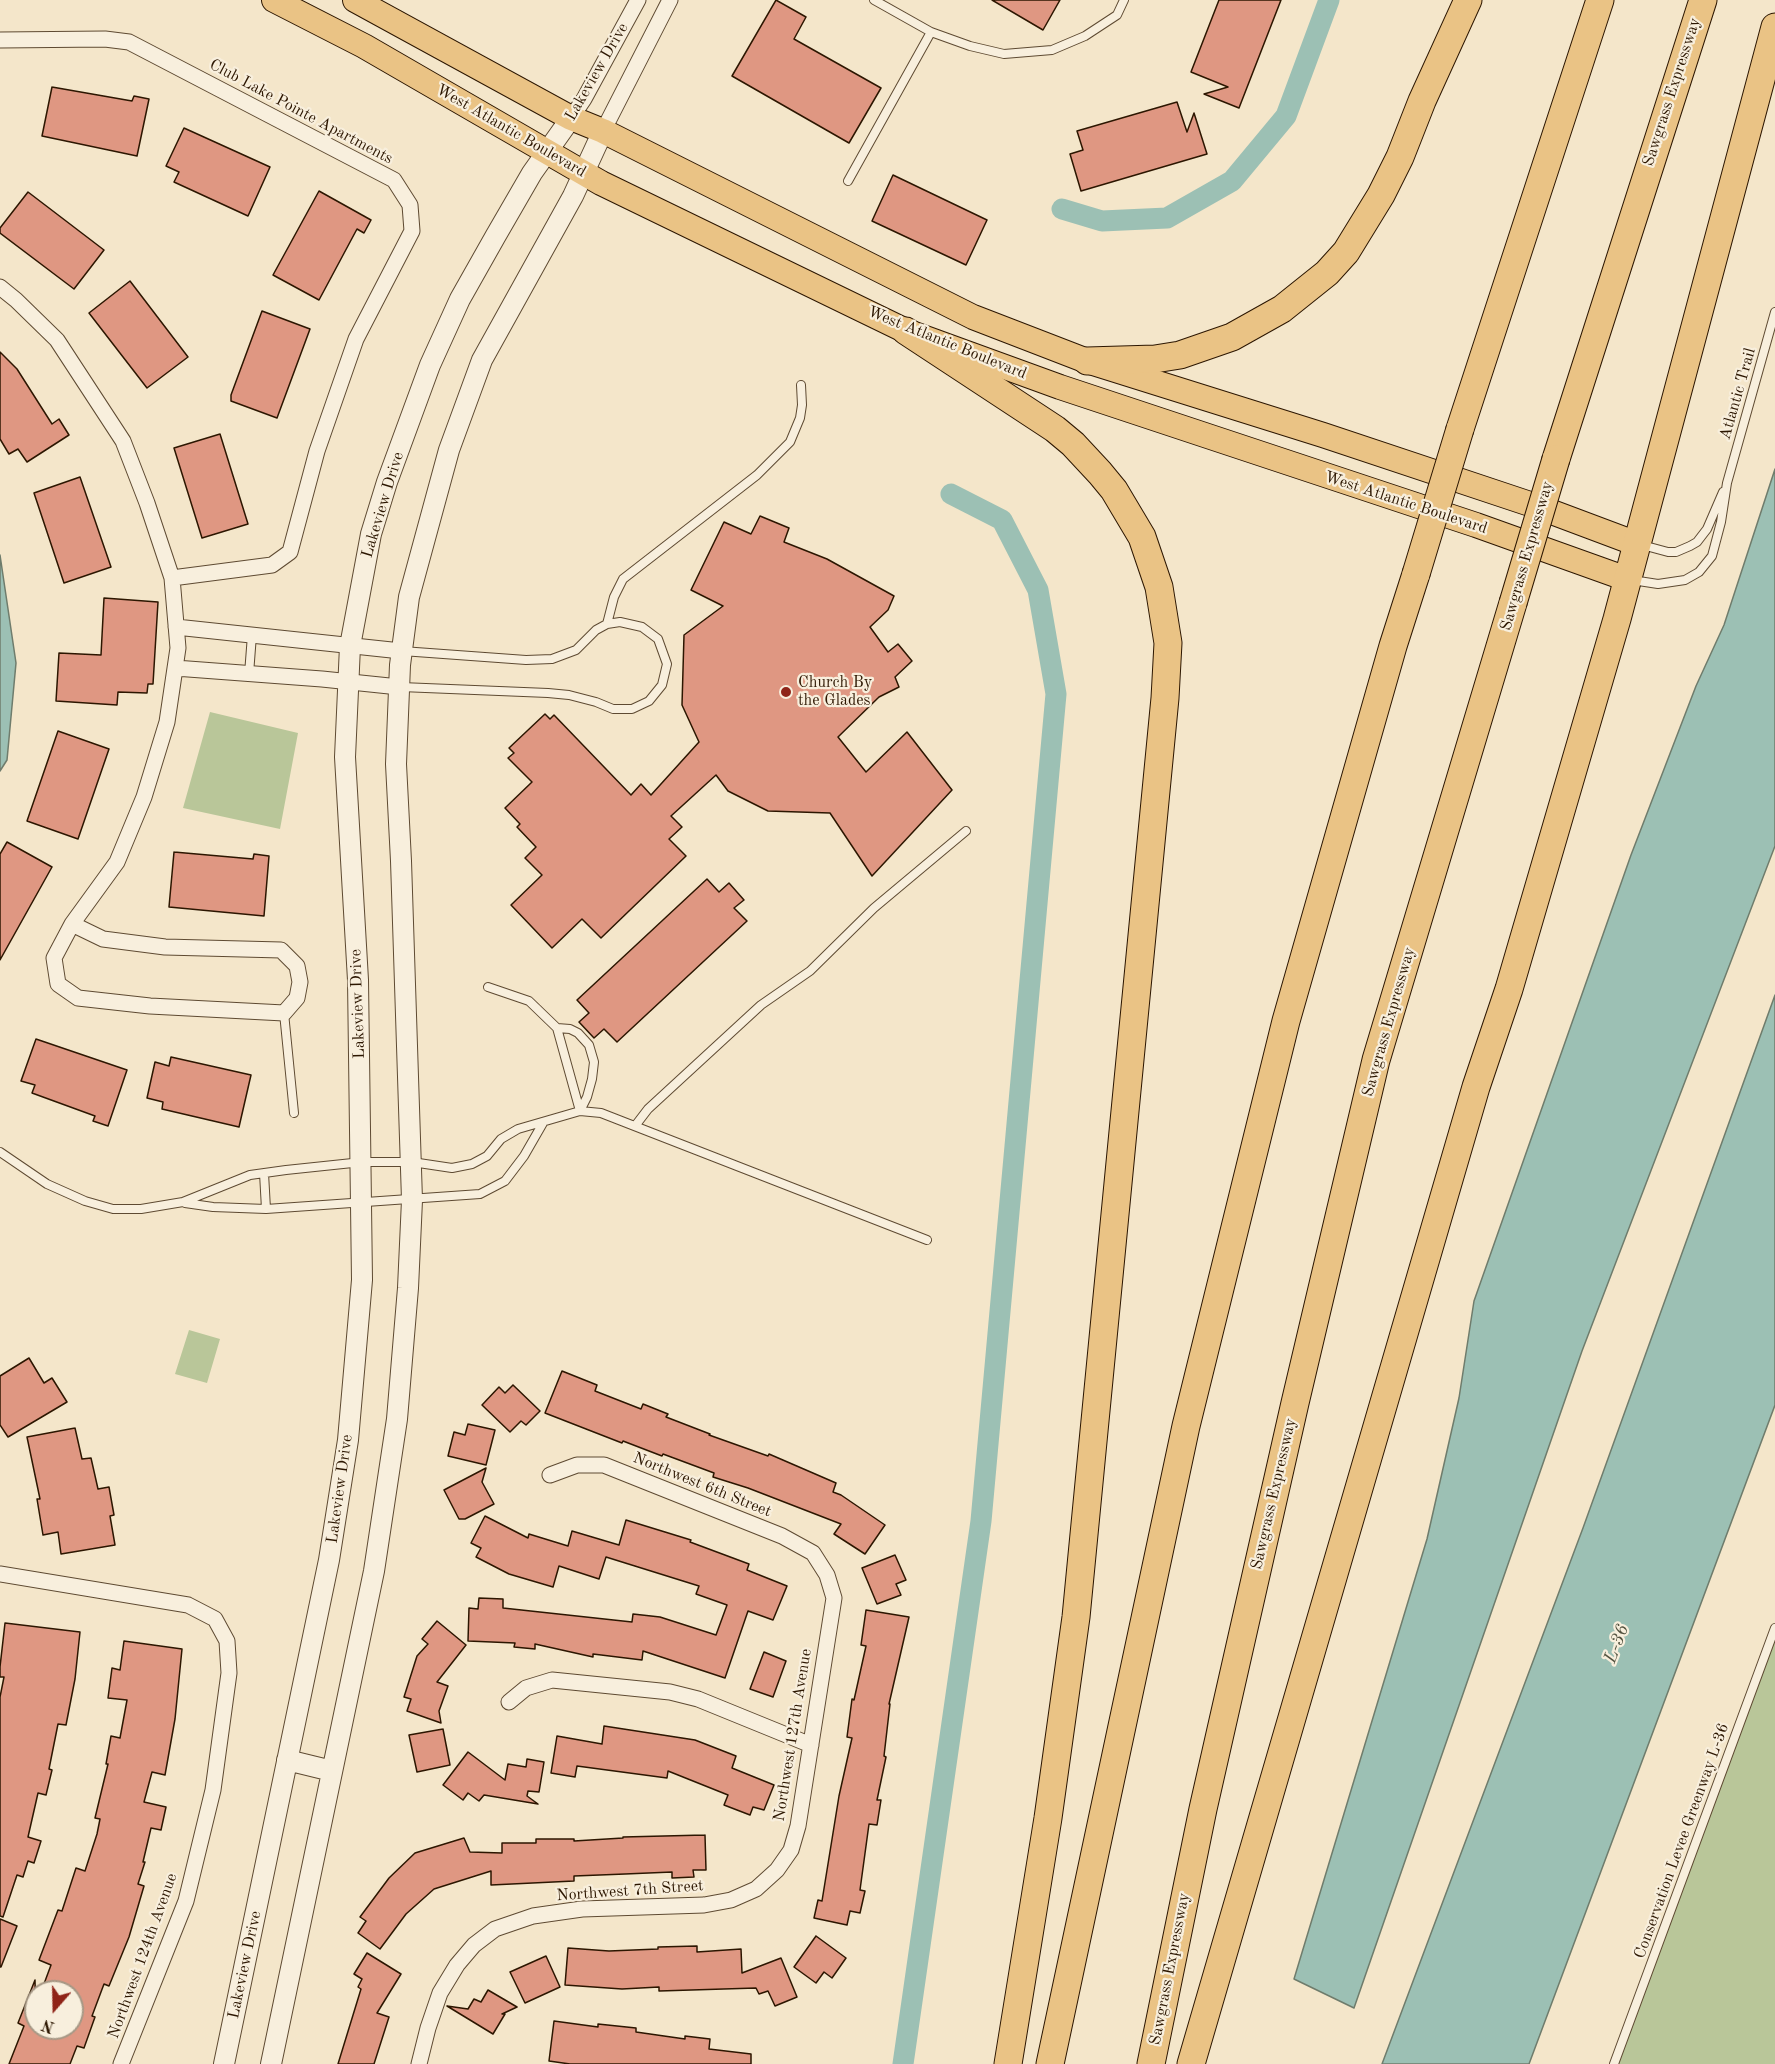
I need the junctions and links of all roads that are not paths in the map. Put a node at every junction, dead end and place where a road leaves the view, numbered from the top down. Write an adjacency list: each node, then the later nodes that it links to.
1 (274, 0): 15 (main road, West Atlantic Boulevard)
2 (355, 0): 13 (main road, West Atlantic Boulevard)
3 (638, 0): 13 (street, Lakeview Drive)
4 (670, 0): 14 (street, Lakeview Drive)
5 (874, 0): 11 (lane)
6 (1124, 0): 11 (lane)
7 (1468, 0): 21 (highway)
8 (1599, 0): 68 (highway, bridge)
9 (1703, 0): 69 (highway, Sawgrass Expressway, bridge)
10 (1775, 27): 24 (highway)
11 (931, 32): 17 (lane)
12 (0, 40): 25 (street, Club Lake Pointe Apartments)
13 (571, 118): 14 (main road, West Atlantic Boulevard); 15 (street, Lakeview Drive)
14 (603, 131): 16 (street, Lakeview Drive); 21 (main road, West Atlantic Boulevard)
15 (546, 153): 16 (main road, West Atlantic Boulevard); 30 (street, Lakeview Drive)
16 (584, 173): 20 (main road, West Atlantic Boulevard); 31 (street, Lakeview Drive)
17 (848, 181)
18 (0, 287): 25 (street)
19 (1775, 312): 23 (lane, Atlantic Trail)
20 (906, 331): 26 (main road, West Atlantic Boulevard); 67 (highway)
21 (1088, 362): 24 (main road, West Atlantic Boulevard)
22 (801, 385): 27 (lane)
23 (1727, 483): 24 (lane, Atlantic Trail); 26 (lane, Atlantic Trail)
24 (1637, 544): 26 (highway)
25 (172, 578): 28 (street)
26 (1628, 579): 70 (highway)
27 (607, 624): 31 (lane); 35 (lane)
28 (176, 627): 29 (street); 32 (street)
29 (252, 635): 30 (street); 33 (lane)
30 (350, 646): 31 (street); 34 (street, Lakeview Drive)
31 (401, 651): 35 (street, Lakeview Drive)
32 (175, 668): 33 (street); 37 (street)
33 (249, 674): 34 (street)
34 (348, 681): 35 (street); 46 (street, Lakeview Drive)
35 (399, 687): 47 (street, Lakeview Drive)
36 (966, 831): 44 (lane)
37 (72, 924): 39 (street); 39 (street)
38 (488, 987): 40 (lane)
39 (284, 1013): 42 (lane)
40 (557, 1028): 41 (lane); 41 (lane)
41 (580, 1111): 43 (lane); 44 (lane)
42 (294, 1113)
43 (543, 1123): 47 (lane); 49 (lane)
44 (635, 1126): 53 (lane)
45 (0, 1152): 51 (lane)
46 (362, 1162): 47 (lane); 48 (lane); 50 (street, Lakeview Drive)
47 (412, 1162): 49 (street, Lakeview Drive)
48 (264, 1173): 51 (lane); 52 (lane)
49 (412, 1200): 50 (lane); 61 (street, Lakeview Drive)
50 (363, 1201): 52 (lane); 60 (street, Lakeview Drive)
51 (183, 1202): 52 (lane)
52 (266, 1209)
53 (927, 1240)
54 (550, 1475): 56 (street, Northwest 6th Street)
55 (0, 1574): 63 (street, Northwest 124th Avenue)
56 (827, 1575): 59 (street, Northwest 127th Avenue)
57 (1775, 1628): 71 (lane, Conservation Levee Greenway L-36)
58 (509, 1702): 59 (street)
59 (810, 1745): 62 (street, Northwest 127th Avenue)
60 (287, 1760): 61 (street); 64 (street, Lakeview Drive)
61 (332, 1772): 65 (street, Lakeview Drive)
62 (756, 1889): 66 (street, Northwest 7th Street)
63 (121, 2064)
64 (224, 2064)
65 (271, 2064)
66 (419, 2064)
67 (1008, 2064)
68 (1050, 2064)
69 (1151, 2064)
70 (1191, 2064)
71 (1614, 2064)

